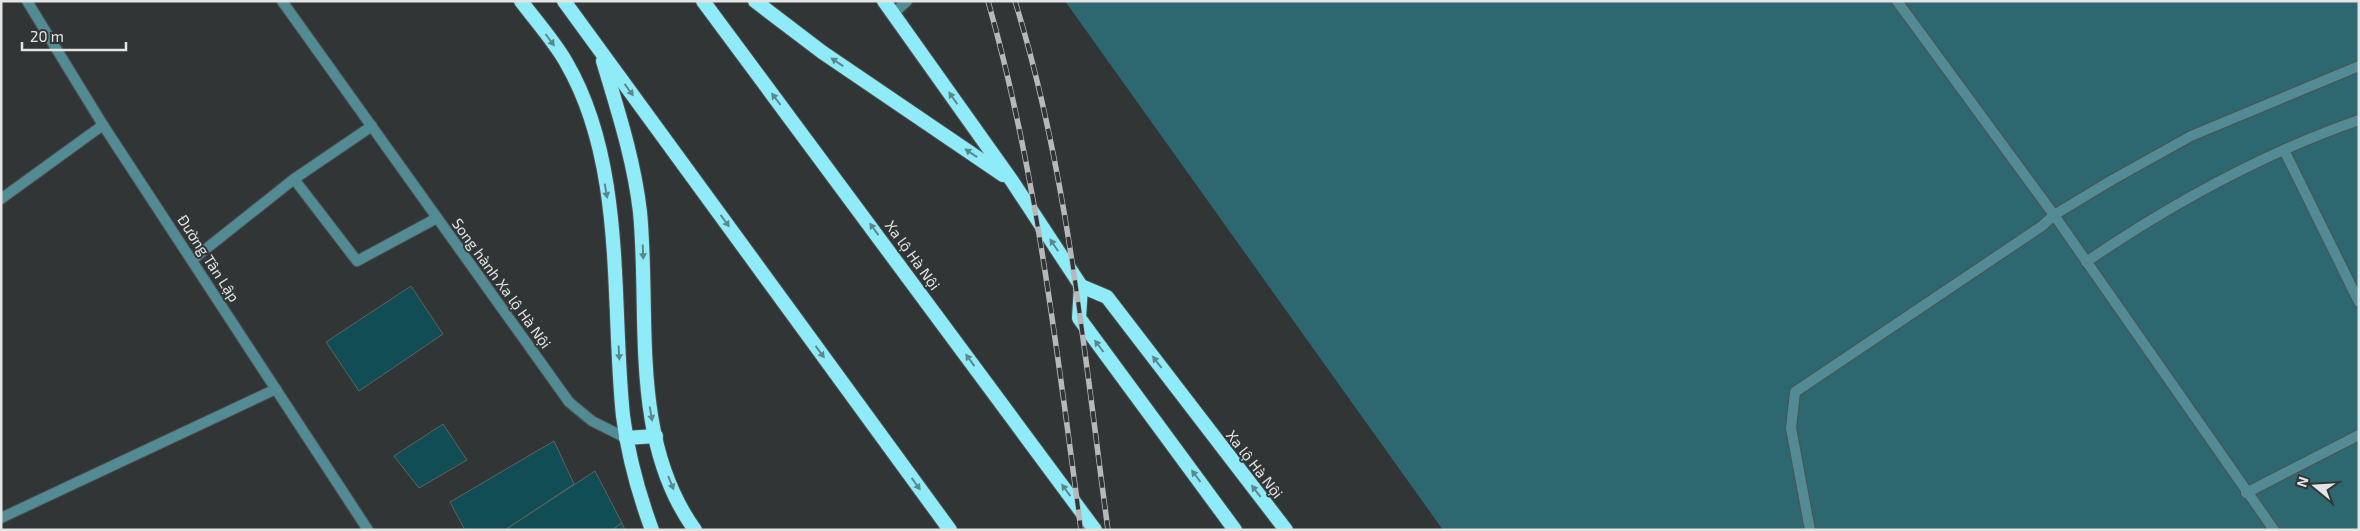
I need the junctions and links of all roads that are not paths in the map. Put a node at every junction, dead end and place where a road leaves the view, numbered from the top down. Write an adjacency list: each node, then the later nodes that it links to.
1 (27, 1): 14 (street, Đường Tân Lập)
2 (282, 1): 15 (street, Song hành Xa lộ Hà Nội)
3 (521, 1): 29 (highway, one-way to 29)
4 (564, 1): 11 (highway)
5 (703, 1): 36 (highway, Xa lộ Hà Nội, one-way to 5)
6 (756, 1): 18 (highway, one-way to 6)
7 (884, 1): 10 (highway)
8 (906, 1): 10 (street)
9 (1897, 1): 20 (street)
10 (893, 14): 18 (highway, one-way to 10)
11 (600, 51): 28 (highway, one-way to 28); 35 (highway, one-way to 35)
12 (2359, 66): 20 (street)
13 (2359, 120): 16 (street)
14 (103, 125): 19 (street); 22 (street, Đường Tân Lập)
15 (372, 126): 17 (street); 21 (street, Song hành Xa lộ Hà Nội)
16 (2284, 150): 23 (street); 25 (street)
17 (294, 179): 21 (street); 22 (street)
18 (1012, 181): 24 (highway, one-way to 18)
19 (1, 199)
20 (2054, 215): 23 (street); 39 (street)
21 (437, 218): 29 (street, Song hành Xa lộ Hà Nội)
22 (192, 260): 26 (street, Đường Tân Lập)
23 (2086, 262): 30 (street)
24 (1081, 286): 37 (highway, one-way to 24); 38 (highway, Xa lộ Hà Nội, one-way to 24)
25 (2359, 302)
26 (276, 389): 31 (street); 32 (street, Đường Tân Lập)
27 (2359, 435): 30 (street)
28 (656, 436): 29 (highway); 34 (highway, one-way to 34)
29 (626, 438): 33 (highway)
30 (2246, 492): 40 (street)
31 (1, 518)
32 (368, 530)
33 (652, 530)
34 (695, 530)
35 (950, 530)
36 (1095, 530)
37 (1235, 530)
38 (1286, 530)
39 (1810, 530)
40 (2274, 530)

